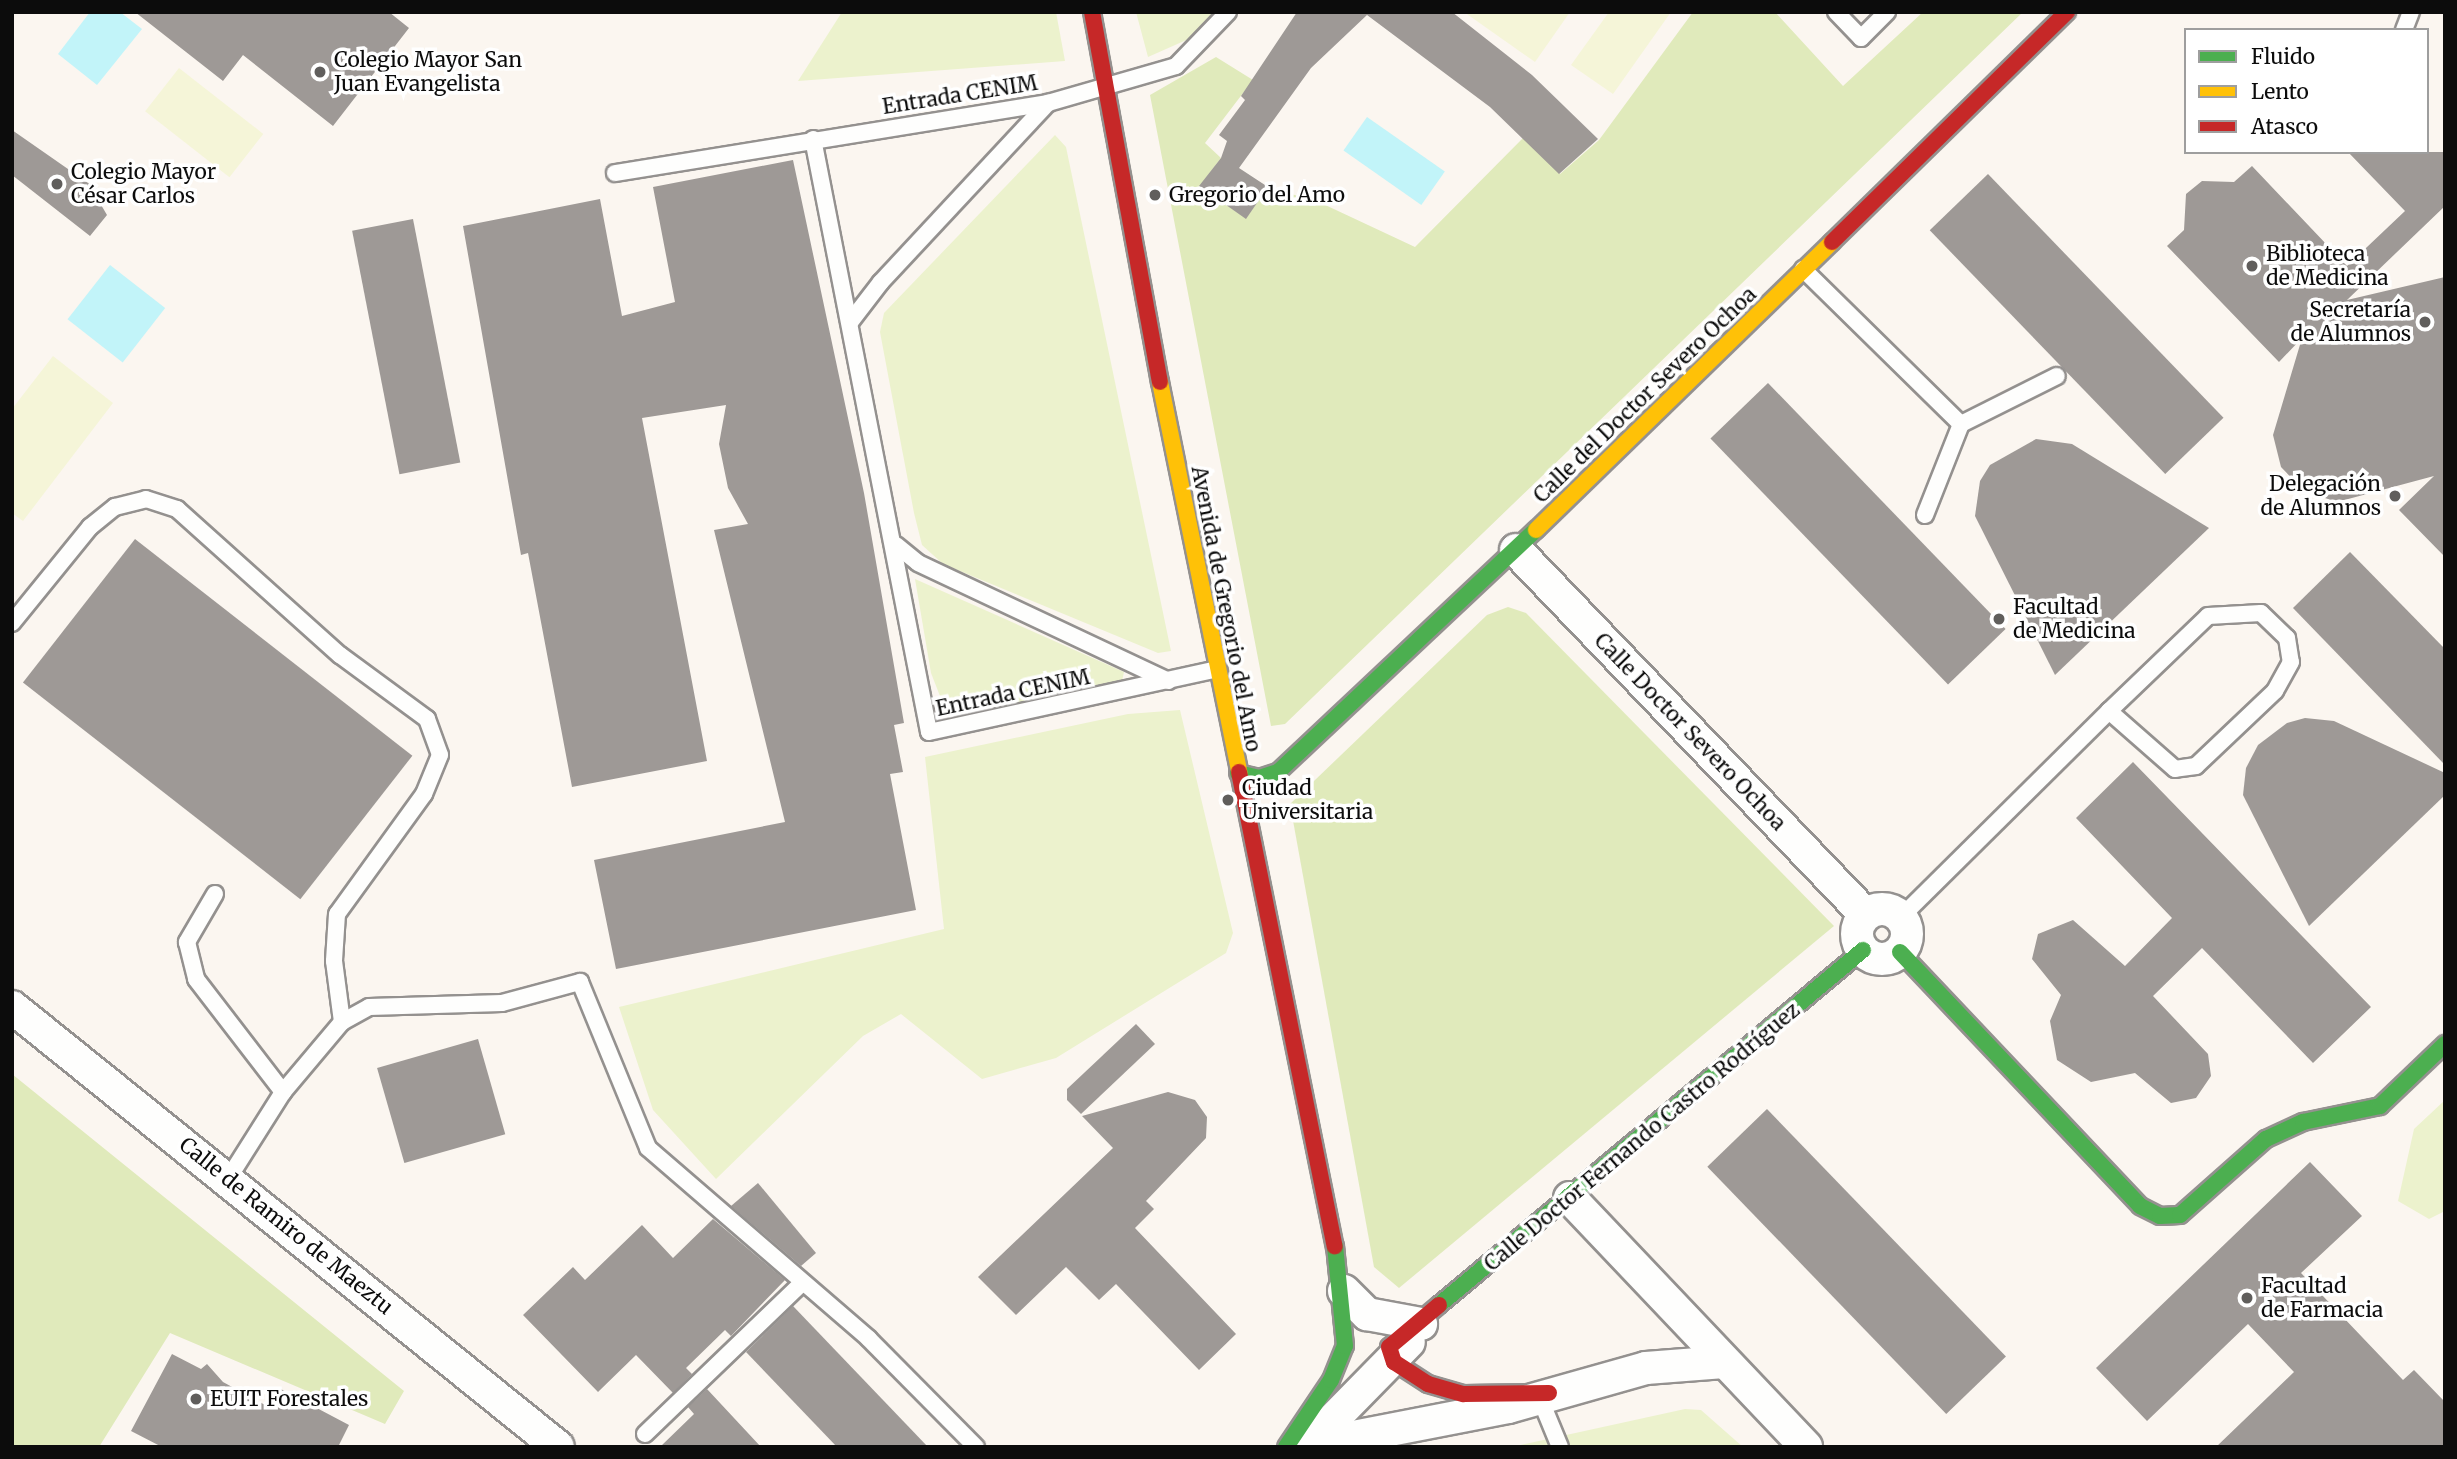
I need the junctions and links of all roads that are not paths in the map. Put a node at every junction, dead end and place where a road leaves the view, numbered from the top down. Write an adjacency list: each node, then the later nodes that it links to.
1 (1092, 12): 6 (street, Avenida de Gregorio del Amo)
2 (1227, 12): 6 (lane, Entrada CENIM)
3 (1836, 12): 4 (lane)
4 (1887, 12)
5 (2067, 12): 10 (street, Calle del Doctor Severo Ochoa)
6 (1110, 83): 7 (lane, Entrada CENIM); 18 (street, Avenida de Gregorio del Amo)
7 (1048, 103): 8 (lane, Entrada CENIM); 11 (lane)
8 (813, 139): 9 (lane, Entrada CENIM); 11 (lane, Entrada CENIM)
9 (615, 173)
10 (1803, 269): 13 (lane); 16 (street, Calle del Doctor Severo Ochoa)
11 (851, 321): 15 (lane, Entrada CENIM)
12 (2057, 376): 13 (lane)
13 (1961, 424): 14 (lane)
14 (1925, 515)
15 (896, 545): 19 (lane, Entrada CENIM); 19 (lane, Entrada CENIM)
16 (1517, 550): 21 (street, Calle del Doctor Severo Ochoa); 23 (street, Calle Doctor Severo Ochoa)
17 (12, 623): 28 (lane)
18 (1217, 669): 19 (lane, Entrada CENIM); 21 (street, Avenida de Gregorio del Amo)
19 (1168, 681)
20 (2109, 710): 20 (lane); 24 (lane)
21 (1238, 773): 34 (street, Avenida de Gregorio del Amo)
22 (215, 894): 30 (lane)
23 (1865, 914): 24 (street); 25 (street)
24 (1901, 916): 26 (street)
25 (1863, 950): 26 (street); 32 (street, Calle Doctor Fernando Castro Rodríguez)
26 (1900, 952): 29 (street)
27 (12, 1007): 31 (street, Calle de Ramiro de Maeztu)
28 (342, 1022): 30 (lane); 33 (lane)
29 (2445, 1044)
30 (283, 1092): 31 (lane)
31 (228, 1179): 41 (street, Calle de Ramiro de Maeztu)
32 (1570, 1198): 35 (street, Calle Doctor Fernando Castro Rodríguez); 37 (street)
33 (800, 1285): 39 (lane); 42 (lane)
34 (1344, 1291): 35 (street); 40 (street, Avenida de Gregorio del Amo)
35 (1421, 1324): 36 (street, Calle Doctor Fernando Castro Rodríguez)
36 (1394, 1362): 38 (street); 40 (street, Calle Doctor Fernando Castro Rodríguez)
37 (1724, 1362): 38 (street); 44 (street)
38 (1544, 1395): 40 (street); 43 (lane)
39 (645, 1434)
40 (1299, 1446)
41 (558, 1447)
42 (976, 1447)
43 (1560, 1447)
44 (1806, 1447)

